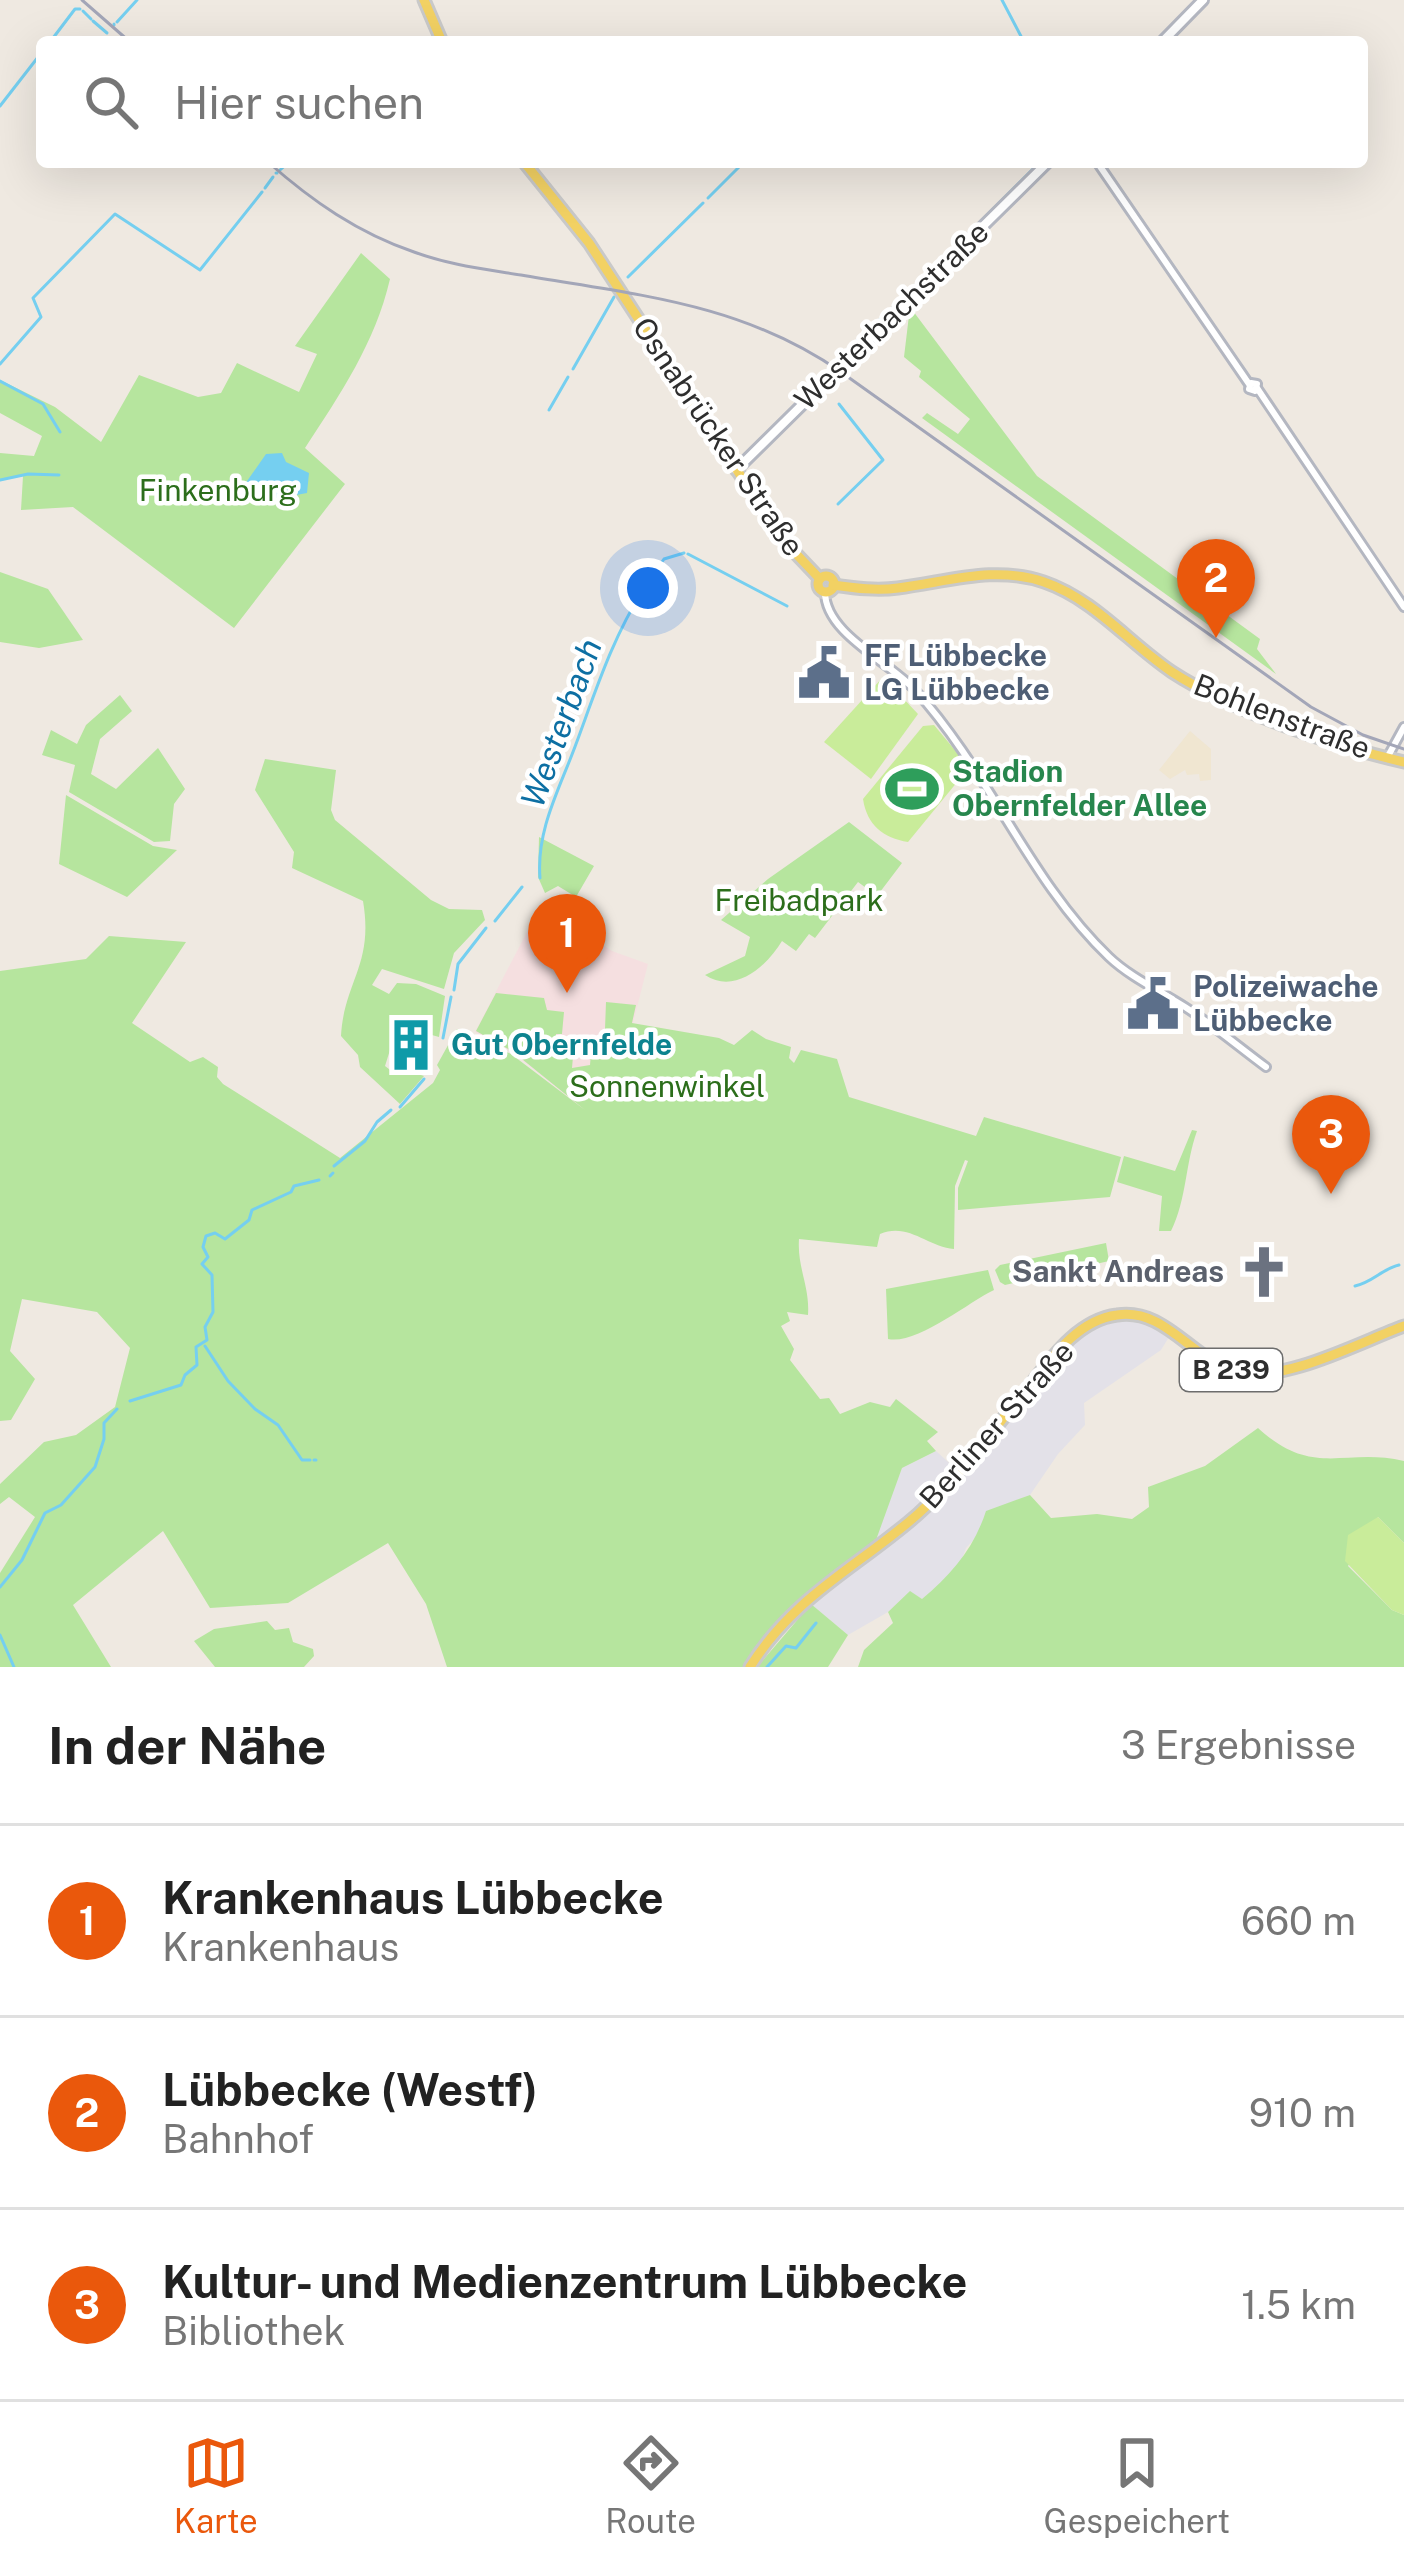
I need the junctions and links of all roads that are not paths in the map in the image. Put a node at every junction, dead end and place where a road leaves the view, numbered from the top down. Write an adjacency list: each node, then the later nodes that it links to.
1 (424, 0): 3 (main road)
2 (1203, 0): 4 (main road)
3 (439, 36)
4 (1168, 36)
5 (529, 168): 8 (main road, Osnabrücker Straße)
6 (1042, 168): 8 (main road, Westerbachstraße)
7 (1101, 168): 10 (street)
8 (736, 470): 9 (main road, Osnabrücker Straße)
9 (829, 589): 13 (main road, Bohlenstraße); 15 (street)
10 (1404, 608)
11 (1404, 728): 12 (street)
12 (1399, 736): 13 (street); 14 (street)
13 (1387, 758): 14 (main road, Bohlenstraße)
14 (1404, 760)
15 (1266, 1067)
16 (1404, 1326): 17 (main road, Berliner Straße / B 239)
17 (750, 1667)

